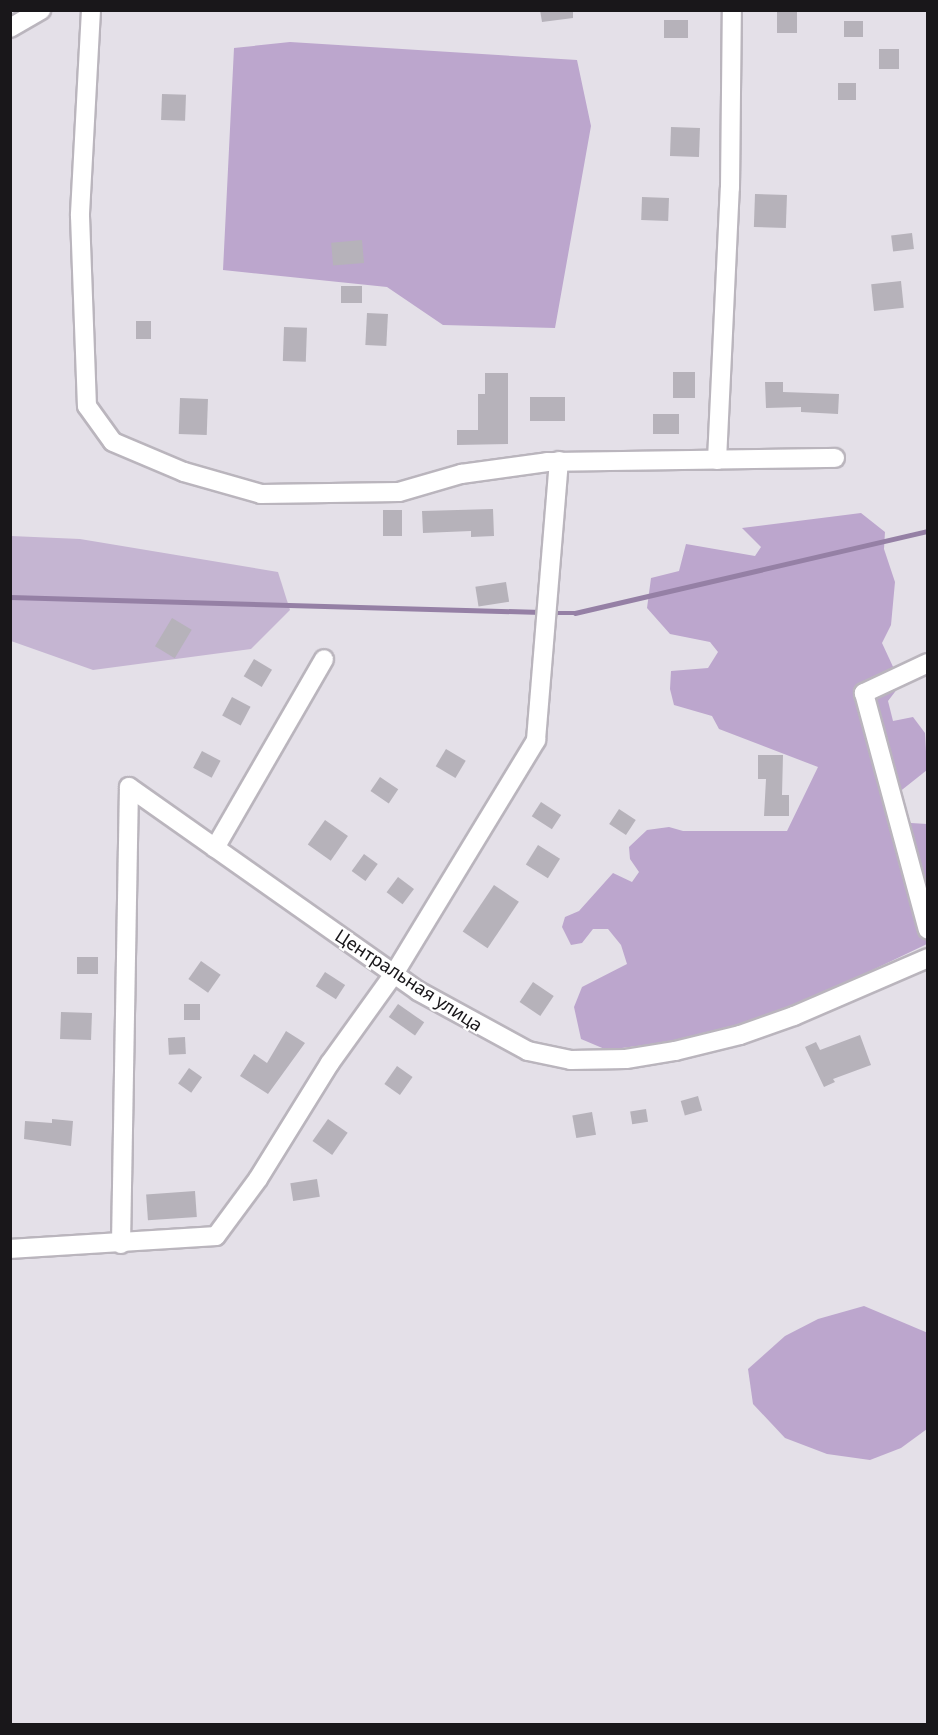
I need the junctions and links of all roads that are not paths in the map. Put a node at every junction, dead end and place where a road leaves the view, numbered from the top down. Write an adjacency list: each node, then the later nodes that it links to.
1 (41, 10): 4 (street)
2 (91, 10): 7 (street)
3 (732, 10): 6 (street)
4 (10, 28)
5 (835, 458): 6 (street)
6 (717, 460): 7 (street)
7 (560, 461): 13 (street)
8 (324, 659): 10 (street)
9 (927, 663): 11 (street)
10 (215, 848): 13 (street, Центральная улица); 14 (street, Центральная улица)
11 (927, 930)
12 (927, 958): 13 (street, Центральная улица)
13 (394, 974): 14 (street)
14 (121, 1244): 15 (street)
15 (10, 1249)

